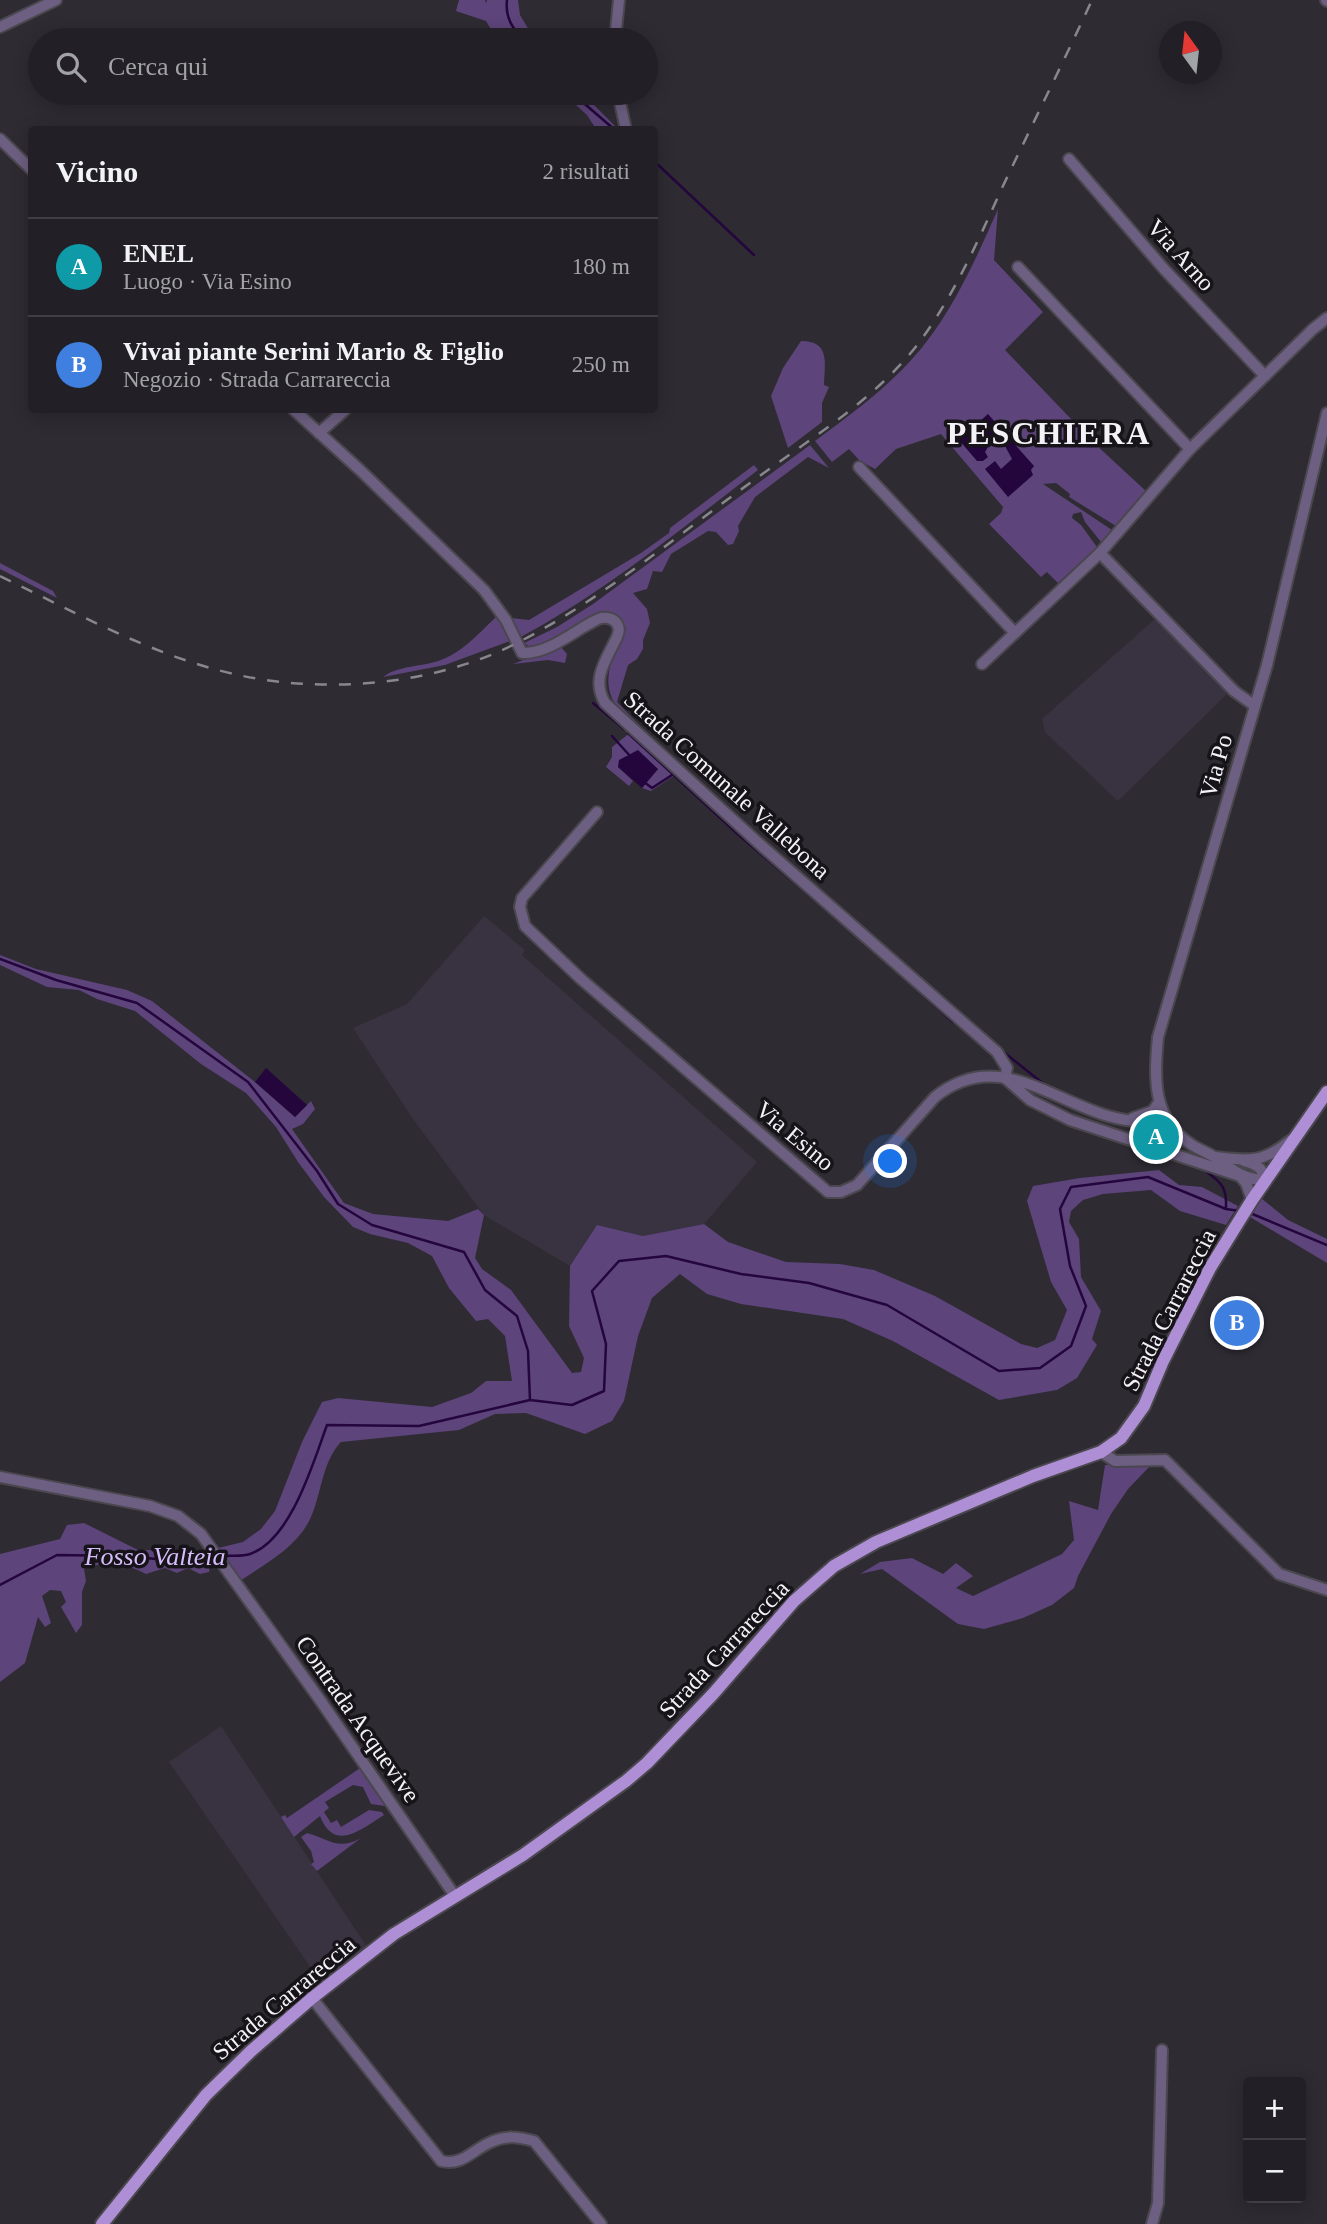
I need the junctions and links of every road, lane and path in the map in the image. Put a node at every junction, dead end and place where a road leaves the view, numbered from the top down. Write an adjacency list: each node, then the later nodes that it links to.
1 (56, 0): 3 (street)
2 (619, 0): 4 (street)
3 (0, 27)
4 (616, 28)
5 (621, 105): 6 (street)
6 (625, 126)
7 (0, 139): 9 (street)
8 (1069, 159): 12 (street, Via Arno)
9 (28, 166)
10 (1018, 267): 17 (street)
11 (1327, 318): 12 (street)
12 (1265, 376): 17 (street)
13 (297, 413): 16 (street, Strada Comunale Vallebona)
14 (342, 413): 16 (street)
15 (1327, 413): 22 (street, Via Po)
16 (319, 433): 24 (street, Strada Comunale Vallebona)
17 (1190, 449): 19 (street)
18 (859, 467): 20 (street)
19 (1100, 553): 20 (street); 22 (street)
20 (1014, 632): 21 (street)
21 (982, 664)
22 (1255, 706): 26 (street, Via Po)
23 (597, 812): 24 (street, Via Esino)
24 (1005, 1078): 27 (street, Via Esino); 30 (street)
25 (1327, 1092): 29 (main road, Strada Carrareccia)
26 (1159, 1102): 27 (street); 28 (street, Via Po)
27 (1127, 1120): 28 (street, Via Esino)
28 (1172, 1126): 30 (street); 31 (street)
29 (1298, 1133): 32 (street); 34 (main road, Strada Carrareccia)
30 (1158, 1148): 33 (street)
31 (1215, 1157): 32 (street); 33 (street)
32 (1244, 1161): 34 (street)
33 (1240, 1176): 34 (street); 35 (street)
34 (1265, 1180): 35 (main road, Strada Carrareccia)
35 (1251, 1201): 36 (main road, Strada Carrareccia)
36 (1101, 1452): 38 (street); 39 (main road, Strada Carrareccia)
37 (0, 1477): 39 (street, Contrada Acquevive)
38 (1327, 1590)
39 (455, 1896): 40 (main road, Strada Carrareccia)
40 (312, 1998): 42 (main road, Strada Carrareccia); 43 (street)
41 (1163, 2050): 44 (street)
42 (102, 2224)
43 (601, 2224)
44 (1152, 2224)

